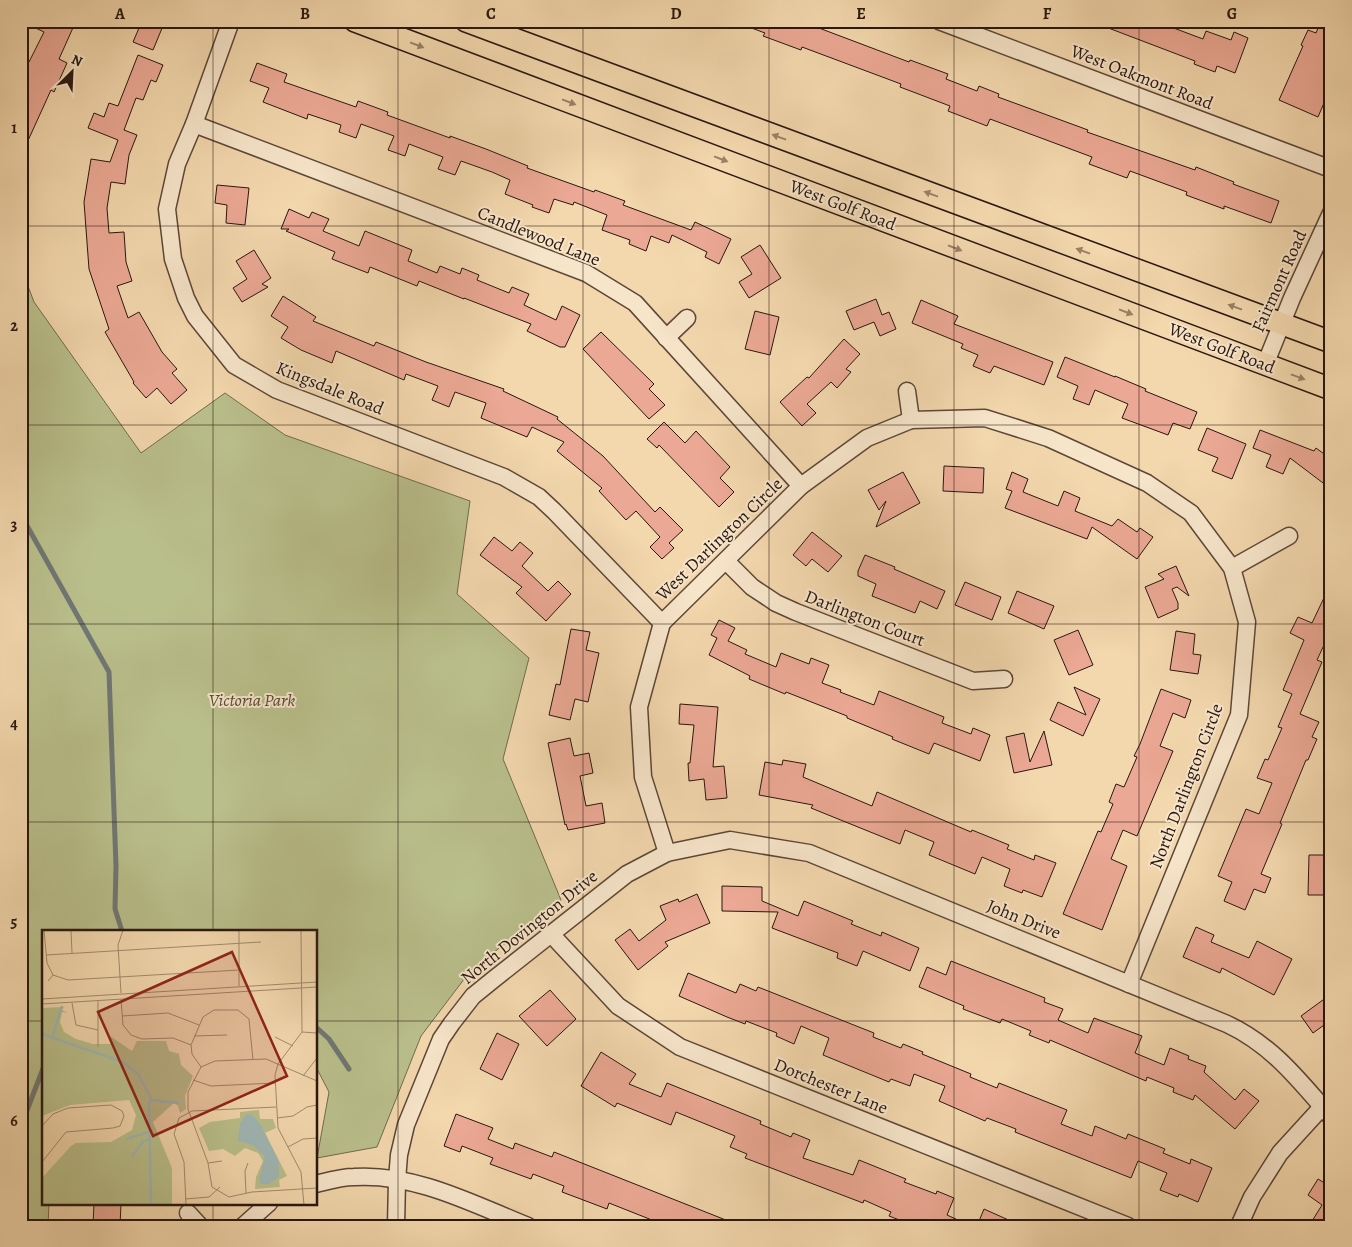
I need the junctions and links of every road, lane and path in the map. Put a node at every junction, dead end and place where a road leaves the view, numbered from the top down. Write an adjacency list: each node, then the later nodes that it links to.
1 (232, 21): 5 (street, Kingsdale Road)
2 (355, 21): 12 (main road, West Golf Road, one-way to 12)
3 (466, 21): 9 (main road, one-way to 3)
4 (939, 21): 6 (street, West Oakmont Road)
5 (194, 124): 10 (street, Candlewood Lane); 20 (street, Kingsdale Road)
6 (1331, 169)
7 (1331, 213): 9 (street, Fairmont Road)
8 (687, 318): 10 (street)
9 (1281, 324): 11 (main road); 12 (street, Fairmont Road)
10 (666, 338): 16 (street, Candlewood Lane)
11 (1331, 342)
12 (1265, 365): 13 (main road, West Golf Road, one-way to 13)
13 (1331, 389)
14 (906, 390): 15 (street)
15 (911, 420): 16 (street, North Darlington Circle); 19 (street, North Darlington Circle)
16 (801, 486): 18 (street, West Darlington Circle)
17 (1289, 536): 19 (street)
18 (726, 561): 20 (street, West Darlington Circle); 21 (street, Darlington Court)
19 (1232, 568): 24 (street, North Darlington Circle)
20 (662, 623): 22 (street, West Darlington Circle)
21 (1004, 679)
22 (667, 853): 23 (street, North Dovington Drive); 24 (street, John Drive)
23 (551, 934): 26 (street, North Dovington Drive); 34 (street, Dorchester Lane)
24 (1129, 984): 25 (street, John Drive)
25 (1328, 1109): 35 (street)
26 (397, 1180): 27 (street); 32 (street, North Dovington Drive); 33 (street)
27 (318, 1184)
28 (268, 1204): 31 (street)
29 (188, 1213): 30 (street)
30 (200, 1226)
31 (243, 1226)
32 (396, 1226)
33 (528, 1226)
34 (1128, 1226)
35 (1239, 1226)

